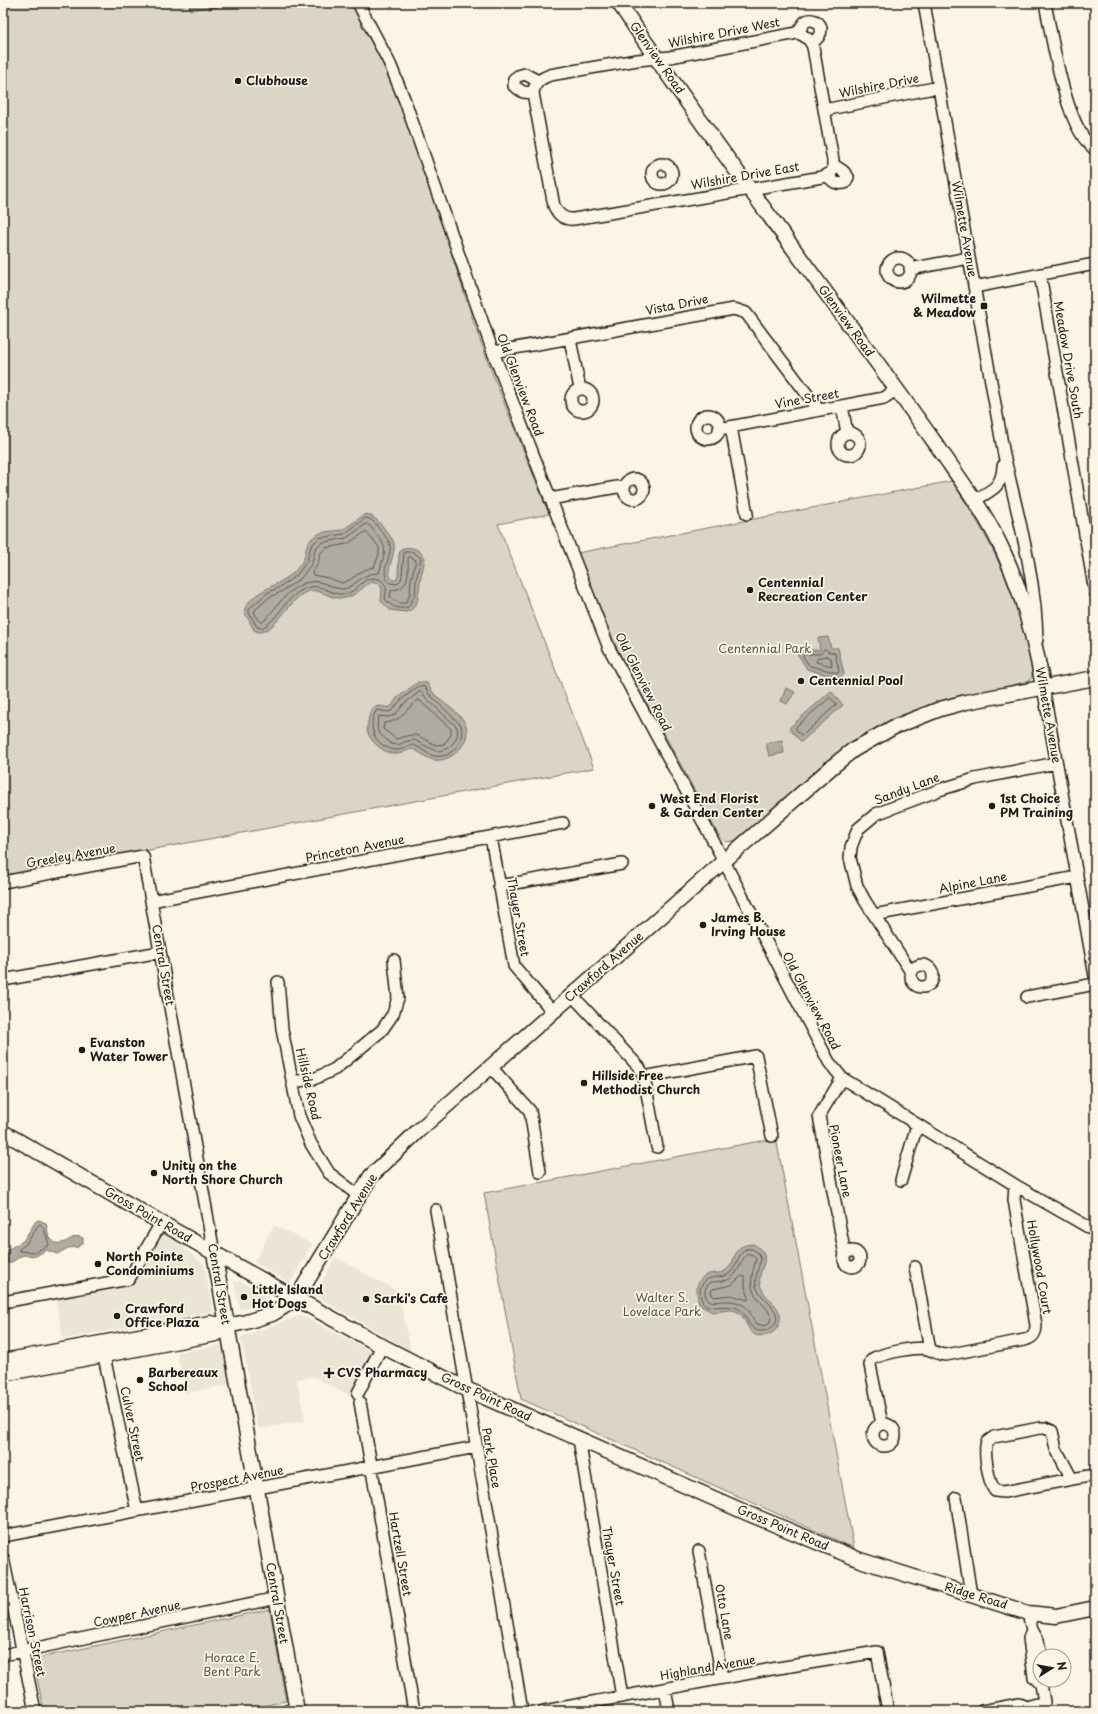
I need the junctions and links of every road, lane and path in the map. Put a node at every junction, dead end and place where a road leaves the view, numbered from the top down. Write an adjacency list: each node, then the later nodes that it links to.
1 (358, 3): 24 (street, Old Glenview Road)
2 (619, 3): 7 (main road, Glenview Road)
3 (924, 3): 9 (street, Wilmette Avenue)
4 (1045, 3): 12 (street)
5 (797, 33): 6 (street, Wilshire Drive West); 6 (street, Wilshire Drive West); 7 (street, Wilshire Drive West)
6 (812, 43): 11 (street)
7 (657, 58): 8 (street, Wilshire Drive West); 16 (main road, Glenview Road)
8 (538, 81): 10 (street); 10 (street)
9 (939, 87): 11 (street, Wilshire Drive); 18 (street, Wilmette Avenue)
10 (533, 93): 17 (street, Wilshire Drive East)
11 (824, 110): 13 (street)
12 (1095, 150)
13 (834, 165): 14 (street); 14 (street)
14 (827, 175): 16 (street, Wilshire Drive East)
15 (664, 184): 17 (street)
16 (750, 189): 17 (street, Wilshire Drive East); 26 (main road, Glenview Road)
17 (667, 202)
18 (969, 258): 20 (street); 22 (street, Wilmette Avenue)
19 (1095, 264): 21 (street)
20 (910, 269)
21 (1040, 274): 22 (street); 37 (street, Meadow Drive South)
22 (974, 287): 32 (street, Wilmette Avenue)
23 (570, 338): 24 (street, Vista Drive); 25 (street); 28 (street, Vista Drive)
24 (493, 352): 34 (street, Old Glenview Road)
25 (580, 389)
26 (897, 389): 27 (street, Vine Street); 35 (main road, Glenview Road)
27 (842, 406): 28 (street, Vine Street); 31 (street)
28 (819, 410): 29 (street, Vine Street)
29 (731, 426): 30 (street, Vine Street); 36 (street)
30 (719, 429)
31 (847, 433)
32 (1004, 455): 35 (street, Wilmette Avenue); 38 (street, Wilmette Avenue)
33 (624, 488): 34 (street)
34 (550, 499): 45 (street, Old Glenview Road)
35 (975, 500): 38 (main road, Glenview Road)
36 (747, 514)
37 (1095, 592)
38 (1038, 657): 40 (main road, Wilmette Avenue)
39 (1095, 678): 40 (main road, Crawford Avenue)
40 (1043, 687): 41 (street, Wilmette Avenue); 45 (main road, Crawford Avenue)
41 (1056, 763): 47 (street, Wilmette Avenue); 51 (street, Sandy Lane)
42 (563, 823): 43 (street, Princeton Avenue)
43 (491, 837): 49 (street, Thayer Street); 50 (street, Princeton Avenue)
44 (143, 856): 48 (street, Greeley Avenue); 50 (street, Central Street)
45 (724, 860): 59 (main road, Crawford Avenue); 64 (street, Old Glenview Road)
46 (622, 864): 49 (street)
47 (1077, 877): 51 (street, Alpine Lane); 55 (street, Wilmette Avenue)
48 (3, 882)
49 (499, 886): 61 (street, Thayer Street)
50 (151, 901): 52 (street, Central Street)
51 (874, 915): 54 (street, Sandy Lane)
52 (160, 952): 56 (street); 77 (street, Central Street)
53 (394, 960): 65 (street)
54 (911, 972)
55 (1095, 976)
56 (3, 980)
57 (278, 982): 65 (street, Hillside Road)
58 (1095, 984): 60 (street)
59 (572, 995): 61 (main road, Crawford Avenue); 63 (street)
60 (1027, 997)
61 (553, 1012): 62 (main road, Crawford Avenue)
62 (491, 1067): 70 (street); 73 (main road, Crawford Avenue)
63 (644, 1077): 68 (street); 69 (street)
64 (842, 1078): 66 (street, Old Glenview Road); 78 (street, Pioneer Lane)
65 (293, 1082): 73 (street, Hillside Road)
66 (917, 1125): 71 (street); 72 (street, Old Glenview Road)
67 (3, 1132): 75 (main road, Gross Point Road)
68 (772, 1136)
69 (657, 1147)
70 (540, 1172)
71 (901, 1180)
72 (1015, 1185): 76 (street, Old Glenview Road); 85 (street, Hollywood Court)
73 (359, 1196): 80 (main road, Crawford Avenue)
74 (436, 1210): 88 (street, Park Place)
75 (161, 1223): 77 (main road, Gross Point Road); 81 (street)
76 (1095, 1231)
77 (214, 1253): 80 (main road, Gross Point Road); 82 (main road, Central Street)
78 (845, 1255)
79 (915, 1267): 85 (street)
80 (296, 1299): 82 (main road, Crawford Avenue); 83 (main road, Gross Point Road)
81 (3, 1302)
82 (227, 1326): 84 (main road, Crawford Avenue); 95 (main road, Central Street)
83 (382, 1346): 88 (main road, Gross Point Road); 92 (street, Hartzell Street)
84 (102, 1349): 86 (main road, Crawford Avenue); 87 (main road, Crawford Avenue); 97 (street, Culver Street)
85 (930, 1350): 89 (street, Hollywood Court)
86 (3, 1361)
87 (3, 1374)
88 (466, 1389): 90 (main road, Gross Point Road); 91 (street, Park Place)
89 (882, 1424)
90 (579, 1439): 101 (main road, Gross Point Road); 114 (street, Thayer Street)
91 (476, 1447): 92 (street, Prospect Avenue); 119 (street, Park Place)
92 (371, 1467): 95 (street, Prospect Avenue); 118 (street, Hartzell Street)
93 (1095, 1475): 94 (street)
94 (1072, 1480): 94 (street)
95 (257, 1488): 97 (street, Prospect Avenue); 103 (main road, Central Street)
96 (956, 1498): 102 (street)
97 (137, 1511): 98 (street, Prospect Avenue)
98 (3, 1536)
99 (699, 1551): 111 (street, Otto Lane)
100 (3, 1558): 108 (street, Harrison Street)
101 (860, 1560): 102 (main road, Ridge Road)
102 (971, 1595): 105 (main road, Ridge Road)
103 (277, 1598): 108 (street, Cowper Avenue); 116 (main road, Central Street)
104 (1095, 1608): 105 (main road, Ridge Road)
105 (1028, 1613): 106 (street)
106 (1032, 1630): 107 (street); 110 (street)
107 (1040, 1648)
108 (22, 1651): 109 (street, Cowper Avenue); 117 (street, Harrison Street)
109 (3, 1655)
110 (1032, 1661)
111 (722, 1678): 113 (street, Highland Avenue); 122 (street, Highland Avenue)
112 (1043, 1688): 115 (street)
113 (665, 1689): 114 (street, Highland Avenue); 121 (street)
114 (622, 1697): 120 (street, Highland Avenue)
115 (1024, 1709): 123 (street)
116 (293, 1710)
117 (35, 1711)
118 (414, 1711)
119 (522, 1711)
120 (544, 1711)
121 (669, 1711)
122 (888, 1711)
123 (982, 1711)

